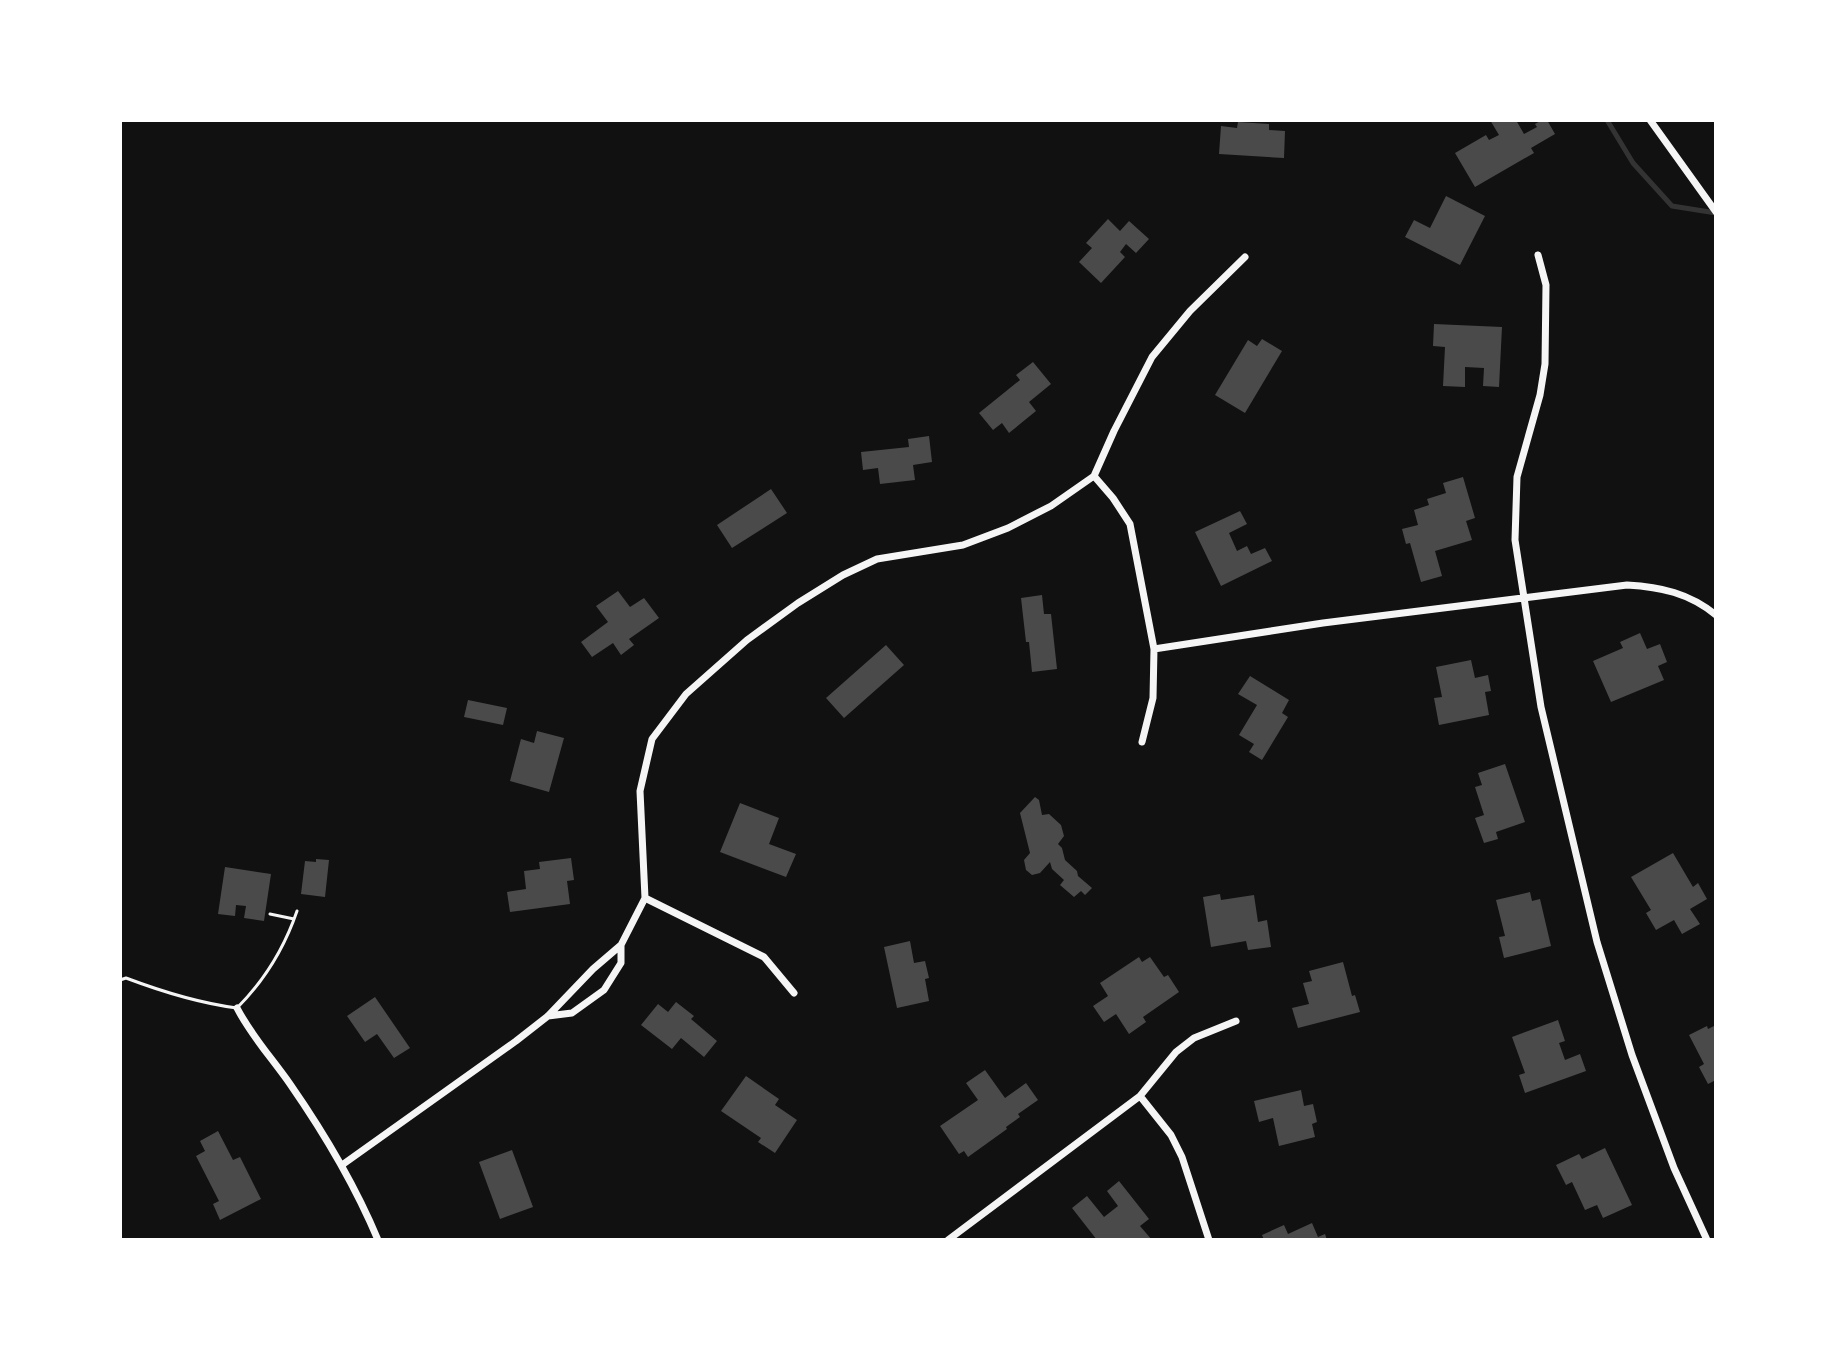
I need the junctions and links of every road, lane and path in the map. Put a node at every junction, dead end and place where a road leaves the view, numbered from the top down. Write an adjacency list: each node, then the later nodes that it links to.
1 (1650, 120): 2 (street)
2 (1716, 212)
3 (1538, 255): 6 (street)
4 (1245, 257): 5 (street)
5 (1094, 476): 8 (street); 10 (street)
6 (1524, 597): 7 (street); 8 (street); 25 (street)
7 (1716, 615)
8 (1154, 649): 9 (street)
9 (1142, 742)
10 (645, 898): 14 (street); 16 (street)
11 (297, 911): 13 (lane)
12 (270, 914): 13 (lane)
13 (294, 919): 17 (lane)
14 (621, 945): 18 (street); 18 (street)
15 (120, 980): 17 (lane)
16 (794, 993)
17 (237, 1008): 21 (street)
18 (548, 1016): 21 (street)
19 (1236, 1021): 20 (street)
20 (1140, 1096): 23 (street); 24 (street)
21 (342, 1165): 22 (street)
22 (378, 1240)
23 (948, 1240)
24 (1209, 1240)
25 (1707, 1240)

